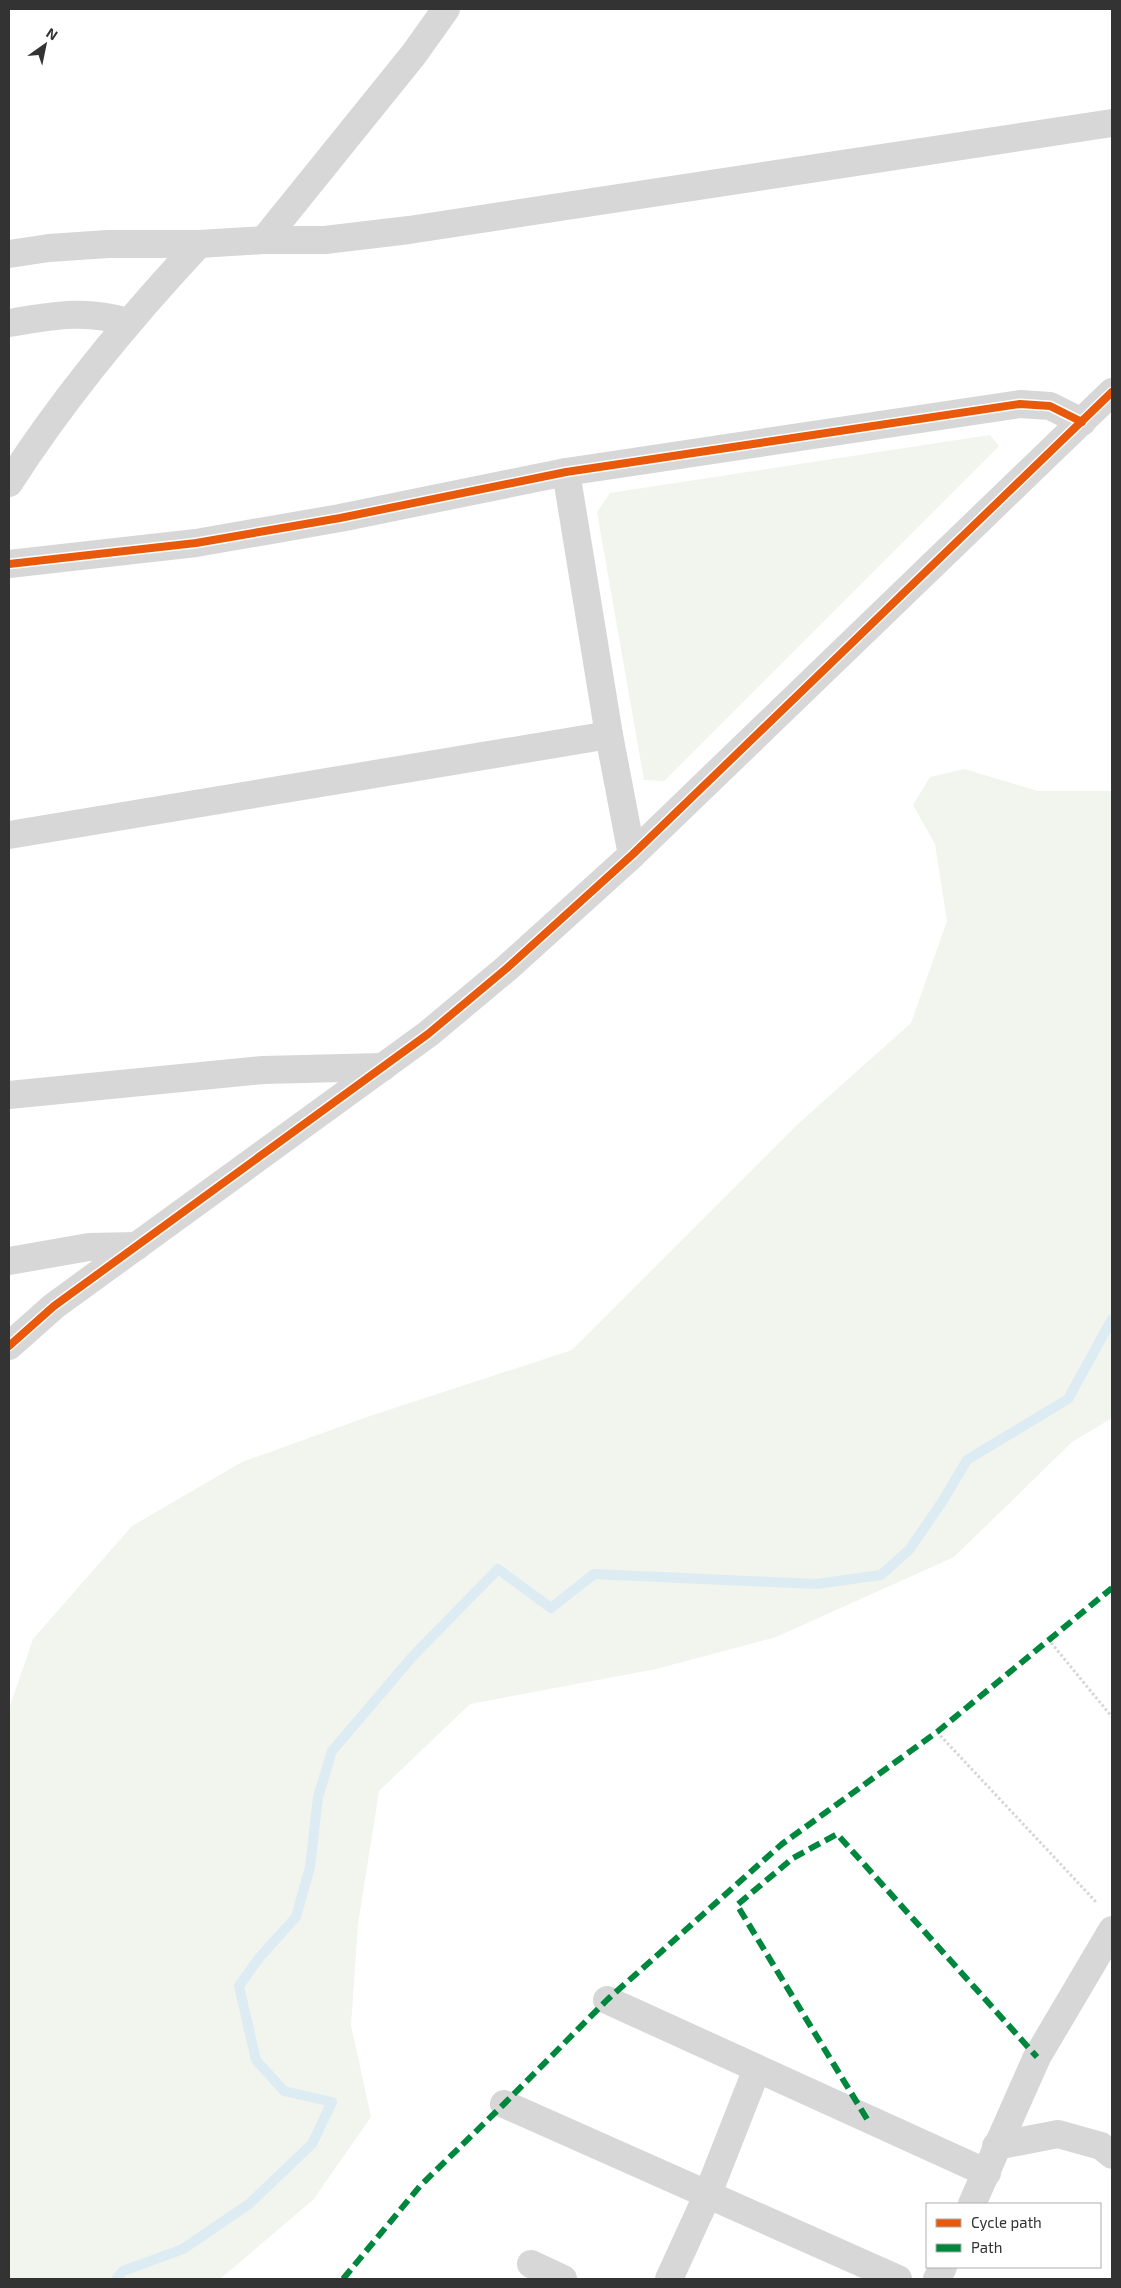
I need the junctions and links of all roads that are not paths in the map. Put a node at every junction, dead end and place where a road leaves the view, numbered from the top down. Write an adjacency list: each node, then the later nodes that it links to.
1 (446, 9): 3 (street)
2 (1112, 123): 3 (street)
3 (264, 240): 4 (street)
4 (199, 244): 5 (street); 6 (street)
5 (9, 254)
6 (128, 322): 7 (street); 11 (street)
7 (9, 323)
8 (1112, 392): 9 (street)
9 (1082, 422): 10 (street); 15 (street)
10 (566, 472): 12 (street); 13 (street)
11 (9, 484)
12 (9, 564)
13 (609, 735): 14 (street); 15 (street)
14 (9, 835)
15 (632, 855): 16 (street)
16 (383, 1067): 17 (street); 18 (street)
17 (9, 1095)
18 (137, 1246): 19 (street); 20 (street)
19 (9, 1260)
20 (9, 1346)
21 (1112, 1930): 25 (street)
22 (607, 2000): 23 (street)
23 (756, 2069): 27 (street); 28 (street)
24 (504, 2104): 28 (street)
25 (996, 2146): 26 (street); 27 (street)
26 (1112, 2155)
27 (987, 2173): 29 (street)
28 (707, 2196): 32 (street); 33 (street)
29 (972, 2203)
30 (531, 2264): 31 (street)
31 (563, 2279)
32 (669, 2279)
33 (898, 2279)

